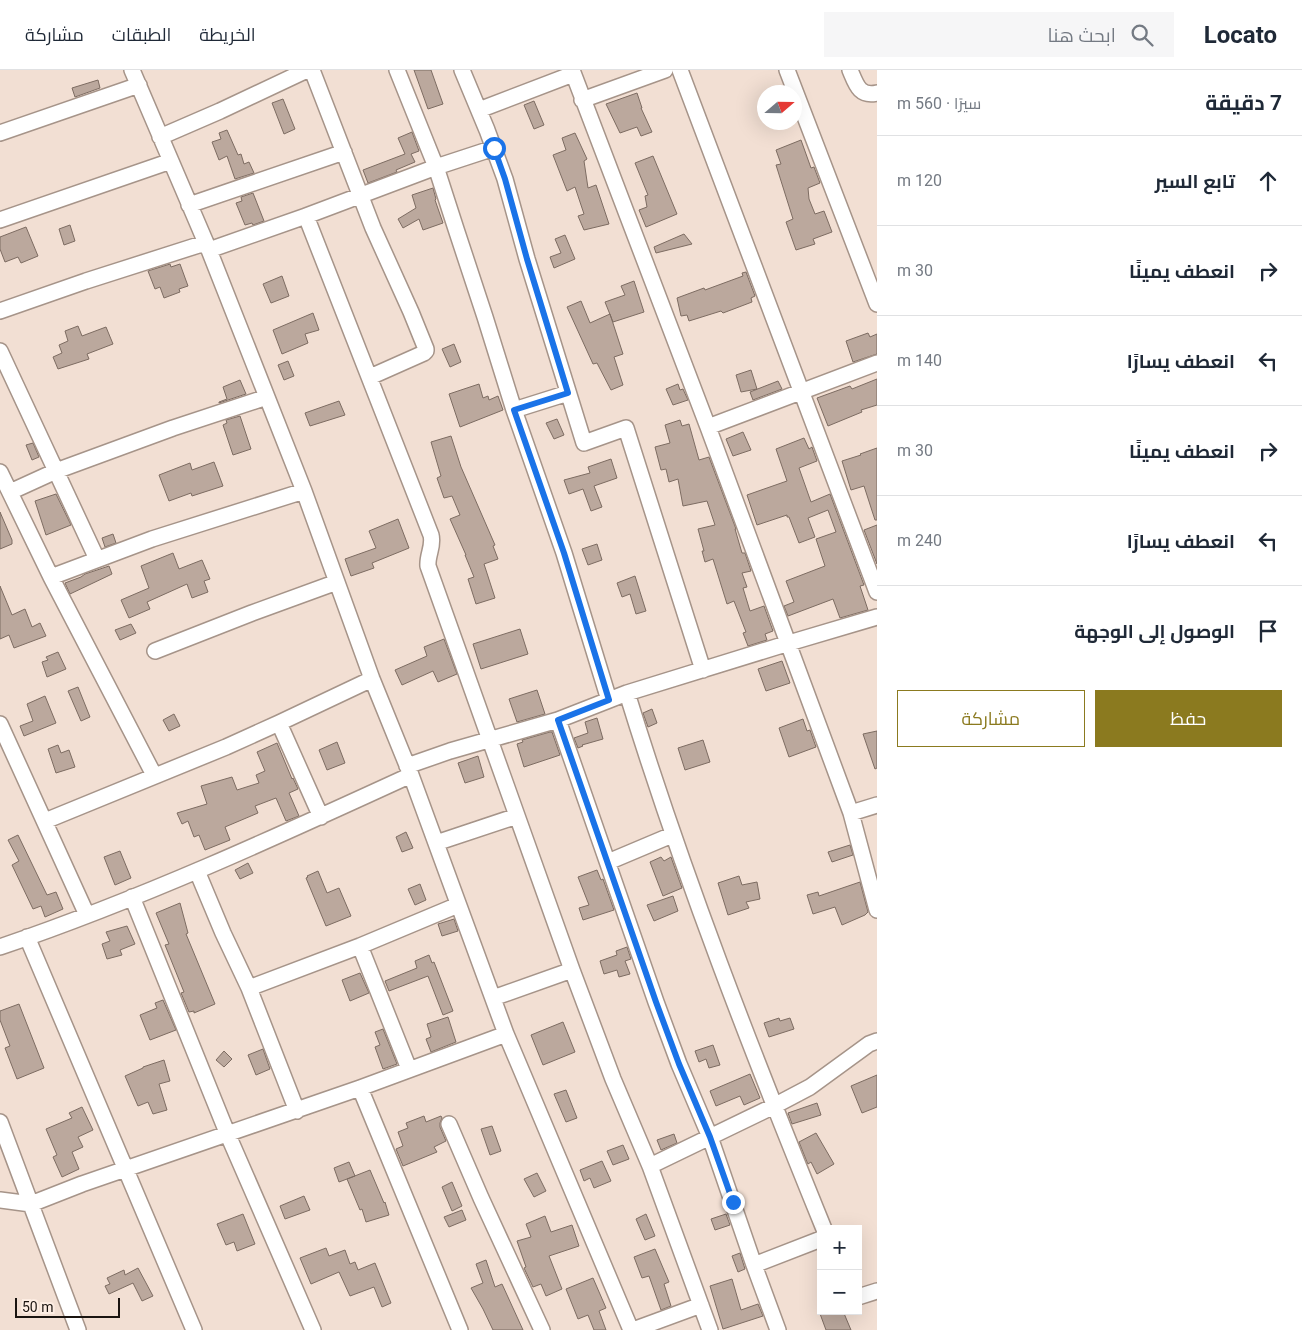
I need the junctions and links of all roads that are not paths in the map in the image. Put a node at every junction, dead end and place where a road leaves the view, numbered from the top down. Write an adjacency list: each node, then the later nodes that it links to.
1 (132, 70): 11 (street)
2 (307, 70): 16 (street)
3 (312, 70): 18 (street)
4 (397, 70): 20 (street)
5 (462, 70): 14 (street)
6 (665, 70): 13 (street)
7 (680, 70): 31 (street)
8 (787, 70): 26 (street)
9 (850, 70): 12 (street)
10 (572, 72): 13 (street); 14 (street)
11 (138, 85): 15 (street); 16 (street)
12 (877, 93)
13 (582, 100): 35 (street)
14 (479, 110): 17 (street)
15 (0, 133)
16 (160, 137): 19 (street)
17 (494, 148): 20 (street); 32 (street)
18 (344, 152): 21 (street); 22 (street)
19 (171, 161): 22 (street); 24 (street)
20 (436, 167): 21 (street); 34 (street)
21 (361, 196): 23 (street); 30 (street)
22 (189, 205): 25 (street)
23 (306, 216): 25 (street); 30 (street)
24 (0, 220)
25 (207, 246): 27 (street); 33 (street)
26 (877, 304)
27 (0, 311)
28 (0, 351): 36 (street)
29 (877, 363): 31 (street)
30 (370, 377): 54 (street)
31 (802, 392): 35 (street); 43 (street)
32 (568, 393): 34 (street); 47 (street)
33 (267, 397): 36 (street); 38 (street)
34 (514, 410): 50 (street)
35 (708, 427): 45 (street)
36 (56, 471): 39 (street); 40 (street)
37 (0, 472): 39 (street)
38 (304, 491): 40 (street); 42 (street)
39 (10, 492): 41 (street)
40 (98, 559): 41 (street)
41 (51, 577): 56 (street)
42 (337, 582): 46 (street); 48 (street)
43 (877, 592)
44 (877, 617): 45 (street)
45 (788, 643): 47 (street); 58 (street)
46 (155, 651)
47 (703, 670): 49 (street)
48 (372, 679): 52 (street); 55 (street)
49 (627, 693): 50 (street); 62 (street)
50 (609, 700): 51 (street)
51 (558, 720): 54 (street); 64 (street)
52 (279, 723): 56 (street); 59 (street)
53 (0, 724): 61 (street)
54 (490, 739): 55 (street); 60 (street)
55 (409, 770): 59 (street); 63 (street)
56 (154, 775): 61 (street)
57 (877, 805): 58 (street)
58 (851, 813): 68 (street)
59 (321, 816): 65 (street)
60 (517, 816): 63 (street); 73 (street)
61 (44, 821): 69 (street)
62 (672, 834): 64 (street); 80 (street)
63 (436, 843): 67 (street)
64 (608, 862): 85 (street)
65 (197, 870): 66 (street); 74 (street)
66 (132, 898): 69 (street); 84 (street)
67 (458, 905): 71 (street); 75 (street)
68 (877, 910)
69 (87, 914): 70 (street)
70 (27, 937): 72 (street); 87 (street)
71 (360, 946): 74 (street); 78 (street)
72 (0, 947)
73 (572, 970): 75 (street); 86 (street)
74 (249, 988): 81 (street)
75 (493, 998): 76 (street)
76 (506, 1034): 78 (street); 101 (street)
77 (877, 1041): 80 (street)
78 (409, 1070): 79 (street)
79 (360, 1088): 81 (street); 99 (street)
80 (774, 1106): 85 (street); 90 (street)
81 (297, 1110): 84 (street)
82 (0, 1122): 89 (street)
83 (449, 1124): 100 (street)
84 (228, 1135): 87 (street); 98 (street)
85 (710, 1137): 86 (street); 92 (street)
86 (650, 1166): 95 (street)
87 (126, 1169): 89 (street); 97 (street)
88 (0, 1200): 89 (street)
89 (32, 1204): 96 (street)
90 (822, 1225)
91 (817, 1241): 92 (street)
92 (754, 1265): 103 (street)
93 (877, 1291): 94 (street)
94 (862, 1296)
95 (701, 1305): 101 (street); 102 (street)
96 (78, 1330)
97 (194, 1330)
98 (313, 1330)
99 (460, 1330)
100 (542, 1330)
101 (632, 1330)
102 (710, 1330)
103 (778, 1330)

